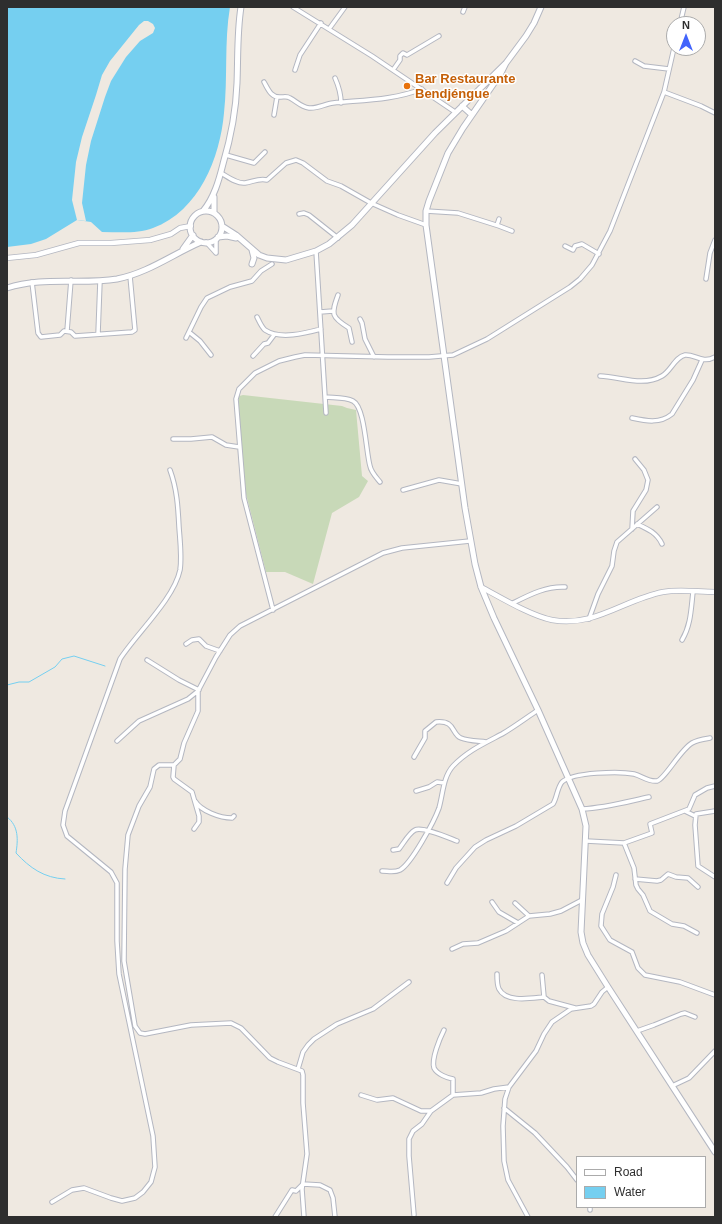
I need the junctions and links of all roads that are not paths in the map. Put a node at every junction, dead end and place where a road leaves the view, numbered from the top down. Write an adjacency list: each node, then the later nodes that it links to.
1 (241, 7): 28 (main road)
2 (293, 7): 7 (street)
3 (345, 7): 8 (street)
4 (465, 7): 6 (street)
5 (541, 7): 12 (main road)
6 (463, 12)
7 (321, 23): 8 (street); 14 (street)
8 (329, 29): 15 (street)
9 (439, 36): 15 (street)
10 (672, 56): 13 (street)
11 (635, 60): 13 (street)
12 (506, 63): 22 (main road); 26 (main road)
13 (669, 69): 19 (street)
14 (294, 70)
15 (393, 70): 18 (street)
16 (335, 78): 21 (street)
17 (264, 82): 20 (street)
18 (422, 89): 21 (street); 23 (street)
19 (664, 92): 24 (street); 52 (street)
20 (277, 97): 21 (street); 25 (street)
21 (340, 103)
22 (462, 106): 23 (main road); 26 (main road)
23 (455, 112): 31 (main road)
24 (715, 113)
25 (274, 115)
26 (472, 115): 32 (main road)
27 (265, 152): 28 (street)
28 (226, 155): 29 (main road)
29 (221, 173): 30 (main road); 31 (street)
30 (214, 192): 33 (main road); 34 (main road)
31 (371, 203): 37 (street); 44 (main road)
32 (426, 211): 37 (main road); 38 (street)
33 (204, 212): 34 (main road); 39 (main road)
34 (214, 213): 40 (main road)
35 (298, 214): 44 (street)
36 (499, 219): 38 (street)
37 (426, 225): 77 (main road)
38 (497, 225): 41 (street)
39 (191, 226): 42 (main road); 53 (street)
40 (222, 226): 43 (main road); 45 (main road)
41 (512, 231)
42 (193, 235): 47 (main road); 51 (main road)
43 (217, 238): 45 (main road); 47 (main road); 47 (street)
44 (338, 238): 50 (main road)
45 (239, 239): 49 (main road)
46 (715, 240): 57 (street)
47 (203, 242): 51 (main road)
48 (565, 246): 52 (street)
49 (252, 249): 50 (main road); 54 (main road)
50 (316, 251): 64 (street)
51 (179, 252): 56 (main road)
52 (599, 254): 77 (street)
53 (7, 258)
54 (252, 264)
55 (272, 264): 69 (street)
56 (130, 276): 59 (main road); 70 (street)
57 (706, 279)
58 (71, 280): 59 (main road); 60 (main road); 68 (street)
59 (100, 281): 70 (street)
60 (32, 282): 61 (main road); 68 (street)
61 (7, 288)
62 (338, 295): 63 (street)
63 (333, 311): 64 (street); 73 (street)
64 (320, 312): 67 (street)
65 (257, 317): 71 (street)
66 (360, 319): 78 (street)
67 (321, 329): 71 (street); 76 (street)
68 (67, 331): 70 (street)
69 (189, 332): 72 (street); 74 (street)
70 (98, 334)
71 (274, 335): 75 (street)
72 (186, 338)
73 (352, 342)
74 (211, 355)
75 (253, 356)
76 (323, 356): 78 (street); 82 (street); 86 (street)
77 (444, 356): 78 (street); 90 (main road)
78 (374, 357)
79 (715, 357): 80 (street)
80 (702, 360): 81 (street); 84 (street)
81 (600, 376)
82 (325, 397): 83 (street); 89 (street)
83 (326, 412)
84 (632, 418)
85 (173, 439): 86 (street)
86 (239, 447): 102 (street)
87 (635, 458): 94 (street)
88 (170, 470): 166 (street)
89 (380, 482)
90 (462, 484): 91 (street); 95 (main road)
91 (403, 490)
92 (657, 507): 93 (street)
93 (638, 524): 94 (street); 96 (street)
94 (632, 529): 103 (street)
95 (470, 541): 97 (main road); 102 (street)
96 (662, 544)
97 (481, 587): 101 (street); 109 (main road)
98 (564, 587): 101 (street)
99 (693, 592): 100 (street); 103 (street); 104 (street)
100 (715, 592)
101 (513, 603): 103 (street)
102 (273, 610): 106 (street)
103 (589, 619)
104 (682, 640)
105 (186, 644): 106 (street)
106 (220, 651): 108 (street)
107 (148, 660): 108 (street)
108 (199, 690): 111 (street); 114 (street)
109 (538, 710): 112 (street); 115 (main road)
110 (710, 738): 115 (street)
111 (118, 741)
112 (487, 742): 113 (street); 116 (street)
113 (414, 758)
114 (174, 765): 120 (street); 156 (street)
115 (569, 778): 121 (main road); 136 (street)
116 (444, 783): 118 (street); 127 (street)
117 (715, 786): 122 (street)
118 (416, 790)
119 (649, 797): 121 (street)
120 (194, 800): 124 (street); 126 (street)
121 (582, 809): 129 (main road)
122 (685, 811): 125 (street); 130 (street)
123 (715, 811): 125 (street)
124 (234, 816)
125 (695, 816): 134 (street)
126 (194, 829)
127 (428, 831): 128 (street); 131 (street); 132 (street)
128 (457, 841)
129 (586, 841): 130 (street); 138 (main road)
130 (624, 843): 135 (street)
131 (393, 850)
132 (382, 871)
133 (616, 875): 149 (street)
134 (715, 877)
135 (635, 880): 137 (street); 143 (street)
136 (447, 883)
137 (698, 887)
138 (582, 900): 141 (street); 148 (main road)
139 (492, 902): 142 (street)
140 (515, 903): 141 (street)
141 (529, 916): 142 (street)
142 (518, 923): 144 (street)
143 (697, 933)
144 (452, 948)
145 (497, 974): 150 (street)
146 (542, 975): 150 (street)
147 (409, 982): 156 (street)
148 (608, 987): 151 (street); 154 (main road)
149 (715, 994)
150 (544, 997): 151 (street)
151 (576, 1009): 158 (street)
152 (695, 1017): 154 (street)
153 (444, 1030): 160 (street)
154 (637, 1031): 157 (main road)
155 (715, 1051): 157 (street)
156 (298, 1069): 165 (street)
157 (672, 1086): 163 (main road)
158 (509, 1087): 160 (street); 161 (street)
159 (361, 1095): 162 (street)
160 (453, 1096): 162 (street)
161 (504, 1108): 164 (street); 171 (street)
162 (430, 1111): 167 (street)
163 (714, 1150)
164 (576, 1179)
165 (303, 1184): 168 (street); 169 (street); 170 (street)
166 (52, 1202)
167 (414, 1215)
168 (275, 1217)
169 (304, 1217)
170 (335, 1217)
171 (528, 1217)

